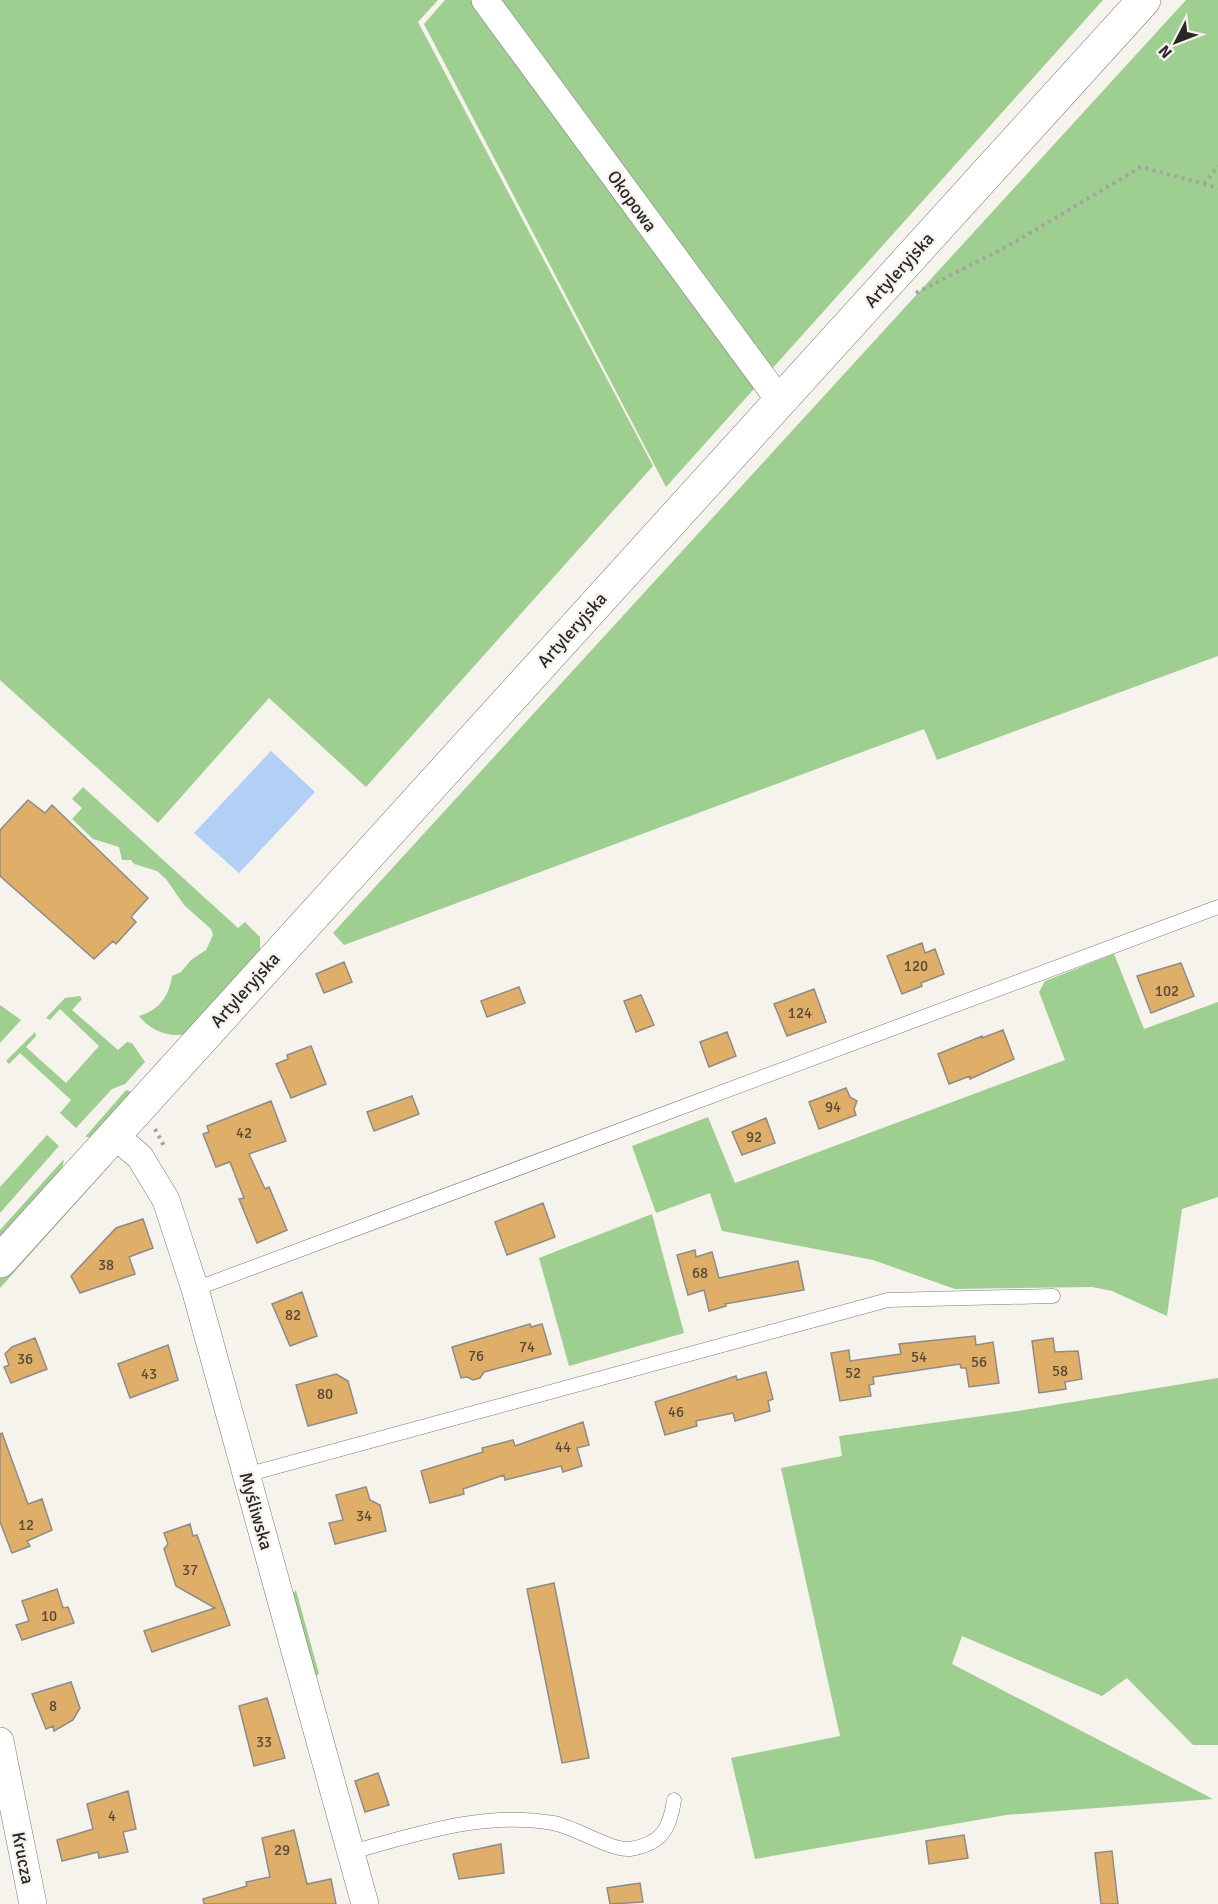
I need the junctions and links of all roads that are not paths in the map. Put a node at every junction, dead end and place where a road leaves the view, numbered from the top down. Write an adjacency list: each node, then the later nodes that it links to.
1 (485, 0): 3 (street, Okopowa)
2 (1144, 0): 3 (street, Artyleryjska)
3 (780, 401): 5 (street, Artyleryjska)
4 (1218, 908): 7 (lane)
5 (114, 1135): 6 (street, Artyleryjska); 7 (street, Myśliwska)
6 (0, 1261)
7 (195, 1289): 9 (street, Myśliwska)
8 (1053, 1296): 9 (lane)
9 (246, 1475): 12 (street, Myśliwska)
10 (0, 1741): 13 (street, Krucza)
11 (674, 1800): 12 (lane)
12 (351, 1852): 14 (street, Myśliwska)
13 (33, 1904)
14 (365, 1904)

